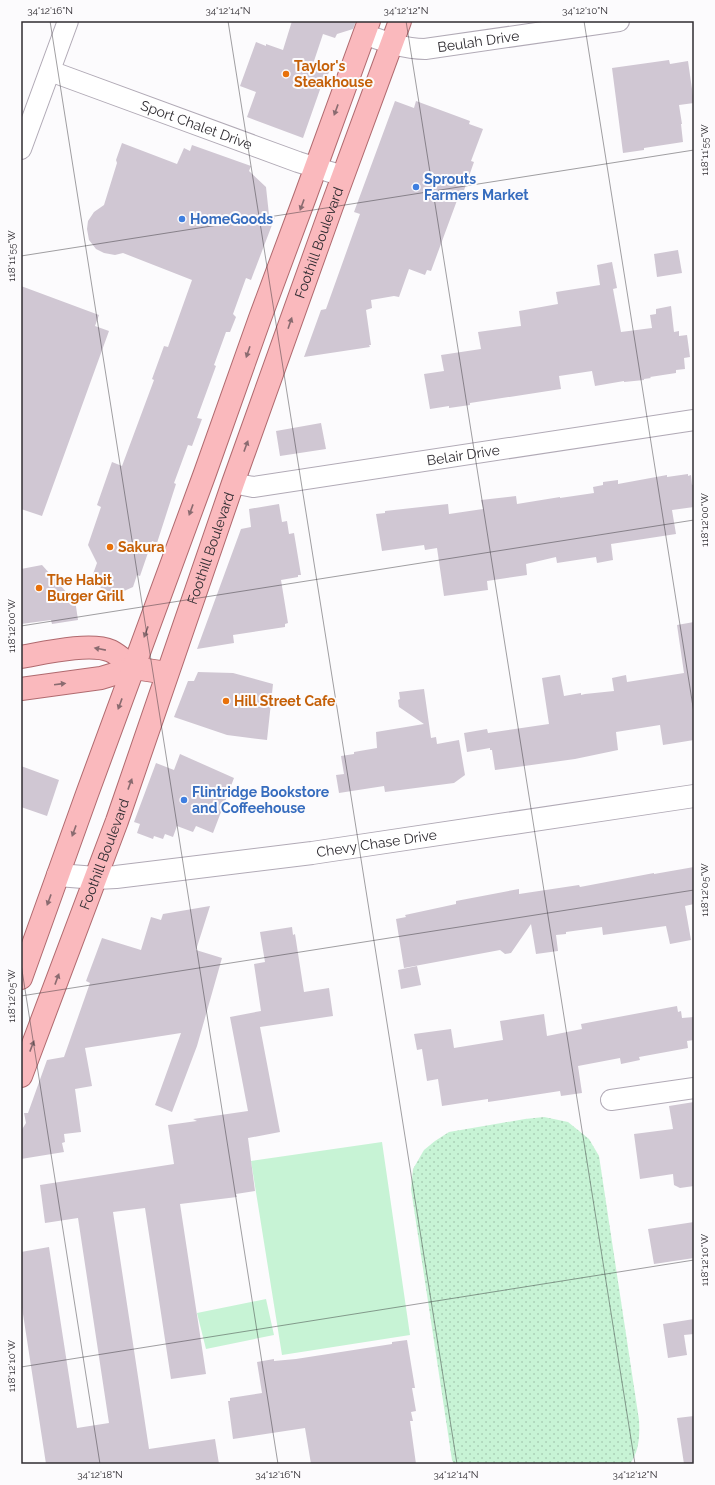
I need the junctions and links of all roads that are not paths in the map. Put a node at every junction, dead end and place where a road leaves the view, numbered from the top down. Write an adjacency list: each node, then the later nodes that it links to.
1 (68, 21): 6 (street)
2 (400, 21): 5 (main road, Foothill Boulevard)
3 (619, 21): 5 (street, Beulah Drive)
4 (366, 27): 5 (street, Beulah Drive); 8 (main road, Foothill Boulevard, one-way to 8)
5 (392, 44): 9 (main road, Foothill Boulevard)
6 (50, 71): 7 (street); 8 (street, Sport Chalet Drive)
7 (21, 149)
8 (315, 168): 9 (street, Sport Chalet Drive); 11 (main road, Foothill Boulevard, one-way to 11)
9 (343, 176): 12 (main road, Foothill Boulevard, one-way to 9)
10 (694, 420): 12 (street, Belair Drive)
11 (205, 473): 12 (main road); 14 (main road, Foothill Boulevard, one-way to 14)
12 (233, 483): 15 (main road, Foothill Boulevard)
13 (21, 656): 14 (main road, one-way to 13)
14 (134, 668): 15 (main road); 16 (main road, one-way to 14); 18 (main road, Foothill Boulevard, one-way to 18)
15 (167, 673): 19 (main road, Foothill Boulevard, one-way to 15)
16 (21, 689)
17 (694, 796): 19 (main road, Chevy Chase Drive)
18 (58, 875): 19 (main road, Chevy Chase Drive); 20 (main road, Foothill Boulevard, one-way to 20)
19 (96, 878): 21 (main road, Foothill Boulevard, one-way to 19)
20 (21, 978)
21 (21, 1076)
22 (694, 1088): 23 (street)
23 (611, 1100)

